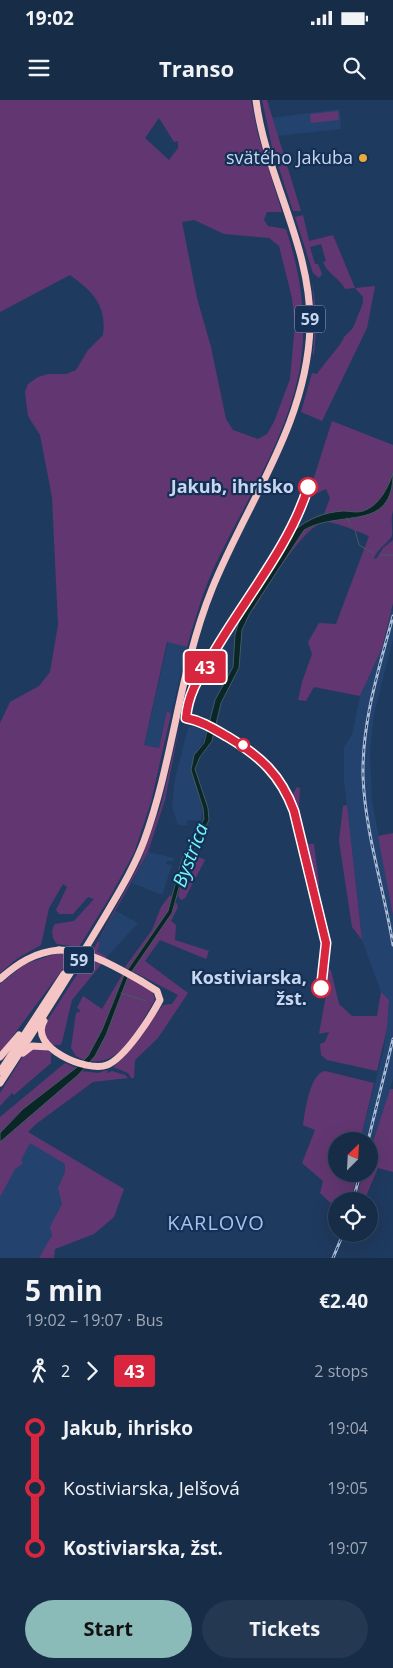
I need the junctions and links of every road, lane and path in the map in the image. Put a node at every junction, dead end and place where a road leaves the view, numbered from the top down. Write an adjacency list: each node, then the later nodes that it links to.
1 (256, 100): 2 (main road, 59)
2 (106, 914): 4 (main road, 59); 5 (main road, 59)
3 (0, 979): 7 (main road, bridge)
4 (50, 1005): 7 (main road); 10 (main road, 59)
5 (30, 1025): 6 (main road); 11 (main road, 59)
6 (14, 1042): 8 (main road); 9 (main road)
7 (50, 1047): 10 (main road)
8 (0, 1056)
9 (0, 1063)
10 (12, 1064): 12 (main road, 59)
11 (0, 1072)
12 (0, 1083)

